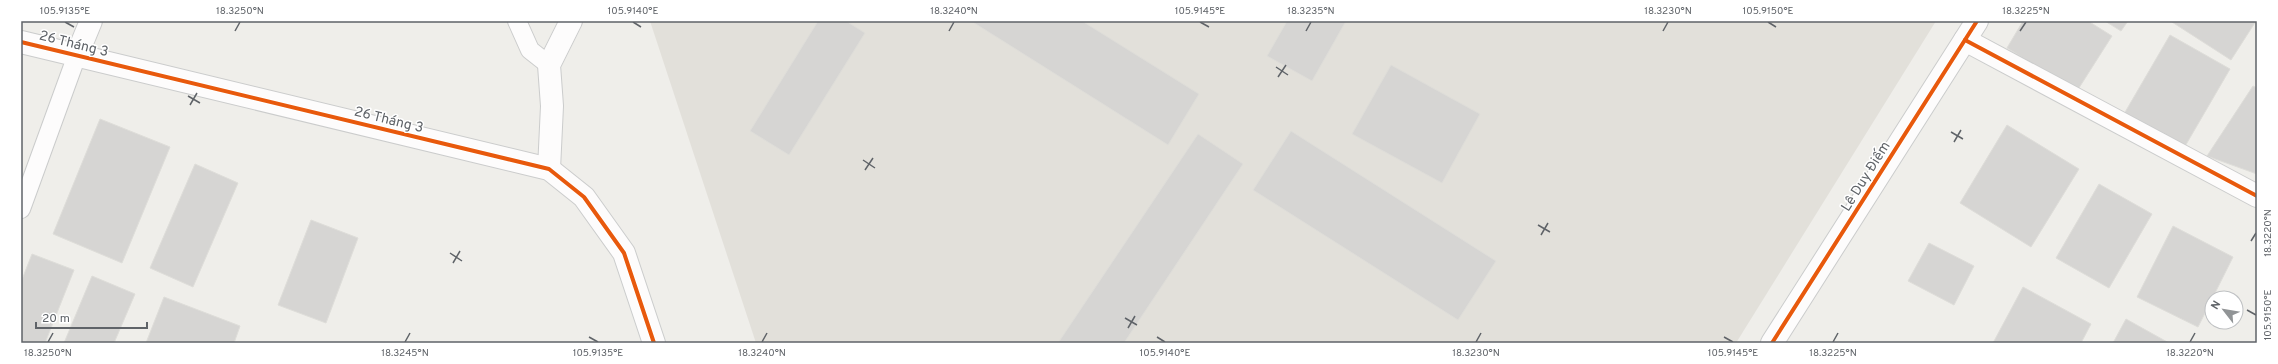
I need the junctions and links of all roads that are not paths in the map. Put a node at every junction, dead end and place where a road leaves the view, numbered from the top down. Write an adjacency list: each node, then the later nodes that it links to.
1 (91, 21): 7 (street)
2 (517, 21): 8 (lane)
3 (571, 21): 8 (street)
4 (1977, 21): 5 (street, Lê Duy Điếm)
5 (1965, 40): 10 (street); 13 (street, Lê Duy Điếm)
6 (21, 42): 7 (street, 26 Tháng 3)
7 (77, 55): 9 (street, 26 Tháng 3); 11 (lane)
8 (549, 65): 9 (street)
9 (548, 168): 12 (street, 26 Tháng 3)
10 (2257, 196)
11 (21, 209)
12 (654, 343)
13 (1772, 343)

